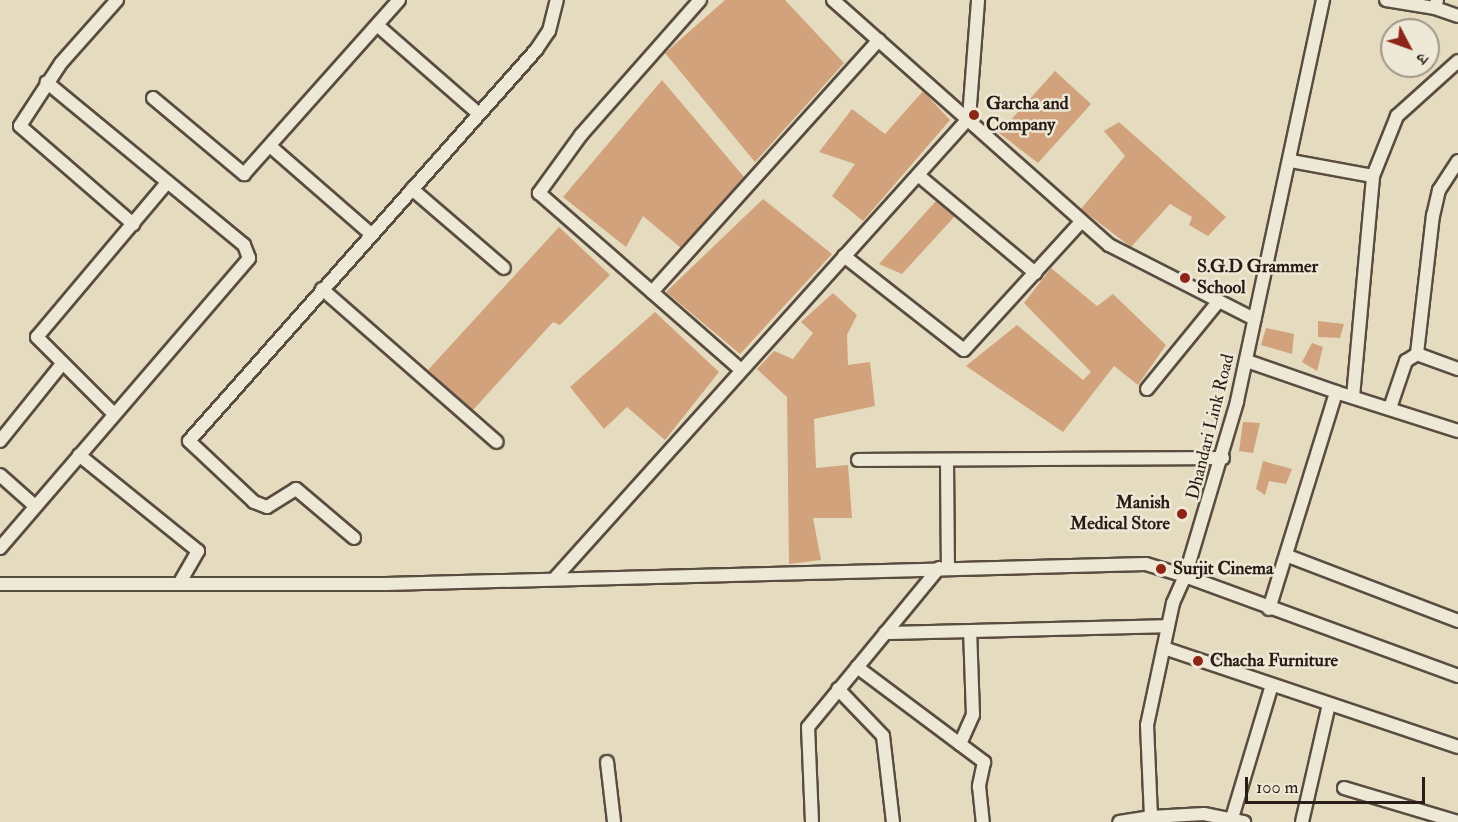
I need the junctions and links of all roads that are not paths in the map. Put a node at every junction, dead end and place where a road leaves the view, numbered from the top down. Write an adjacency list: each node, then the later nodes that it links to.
1 (117, 0): 14 (street)
2 (399, 0): 11 (street)
3 (556, 0): 16 (street)
4 (700, 0): 32 (street)
5 (833, 0): 12 (street)
6 (978, 0): 17 (street)
7 (1323, 0): 20 (street, Dhandari Link Road)
8 (1386, 0): 9 (street)
9 (1436, 4): 10 (street)
10 (1458, 16)
11 (377, 25): 16 (street); 18 (street)
12 (879, 40): 17 (street); 32 (street)
13 (1458, 61): 22 (street)
14 (46, 82): 23 (street); 26 (street)
15 (153, 98): 18 (street)
16 (479, 114): 24 (street)
17 (969, 118): 21 (street); 25 (street)
18 (270, 146): 27 (street)
19 (1458, 160): 35 (street)
20 (1291, 161): 22 (street); 34 (street, Dhandari Link Road)
21 (918, 175): 28 (street); 30 (street)
22 (1373, 176): 42 (street)
23 (165, 185): 26 (street); 44 (street)
24 (412, 189): 27 (street); 29 (street)
25 (1081, 222): 30 (street); 33 (street)
26 (133, 224): 37 (street)
27 (371, 234): 31 (street)
28 (844, 256): 30 (street); 39 (street)
29 (504, 268)
30 (1035, 273)
31 (322, 289): 47 (street); 54 (street)
32 (652, 292): 39 (street)
33 (1218, 302): 34 (street); 40 (street)
34 (1254, 319): 36 (street, Dhandari Link Road)
35 (1417, 354): 38 (street); 43 (street)
36 (1247, 361): 41 (street); 49 (street, Dhandari Link Road)
37 (61, 364): 44 (street); 46 (street)
38 (1458, 369)
39 (741, 370): 59 (street)
40 (1147, 389)
41 (1336, 392): 42 (street); 56 (street)
42 (1353, 397): 43 (street)
43 (1390, 408): 45 (street)
44 (114, 414): 48 (street)
45 (1458, 431)
46 (0, 441)
47 (497, 442)
48 (79, 456): 53 (street); 60 (street)
49 (1223, 458): 51 (street); 58 (street, Dhandari Link Road)
50 (858, 460): 51 (street)
51 (947, 461): 57 (street)
52 (0, 474): 53 (street)
53 (35, 506): 55 (street)
54 (354, 538)
55 (0, 548)
56 (1288, 556): 62 (street); 63 (street)
57 (944, 568): 58 (street); 59 (street); 66 (street)
58 (1185, 576): 62 (street); 64 (street, Dhandari Link Road)
59 (556, 577): 60 (street)
60 (181, 580): 61 (street)
61 (0, 584)
62 (1269, 609): 69 (street)
63 (1458, 621)
64 (1168, 626): 65 (street); 67 (street, Dhandari Link Road)
65 (970, 631): 66 (street); 73 (street)
66 (885, 633): 68 (street)
67 (1164, 648): 70 (street); 77 (street, Dhandari Link Road)
68 (857, 667): 71 (street); 73 (street)
69 (1458, 676)
70 (1272, 685): 72 (street); 78 (street)
71 (838, 689): 80 (street); 81 (street)
72 (1329, 704): 74 (street); 84 (street)
73 (960, 744): 82 (street)
74 (1458, 747)
75 (607, 762): 79 (street)
76 (1344, 788): 85 (street)
77 (1151, 817): 78 (street); 83 (street)
78 (1238, 820)
79 (614, 822)
80 (812, 822)
81 (893, 822)
82 (983, 822)
83 (1119, 822)
84 (1302, 822)
85 (1458, 822)

